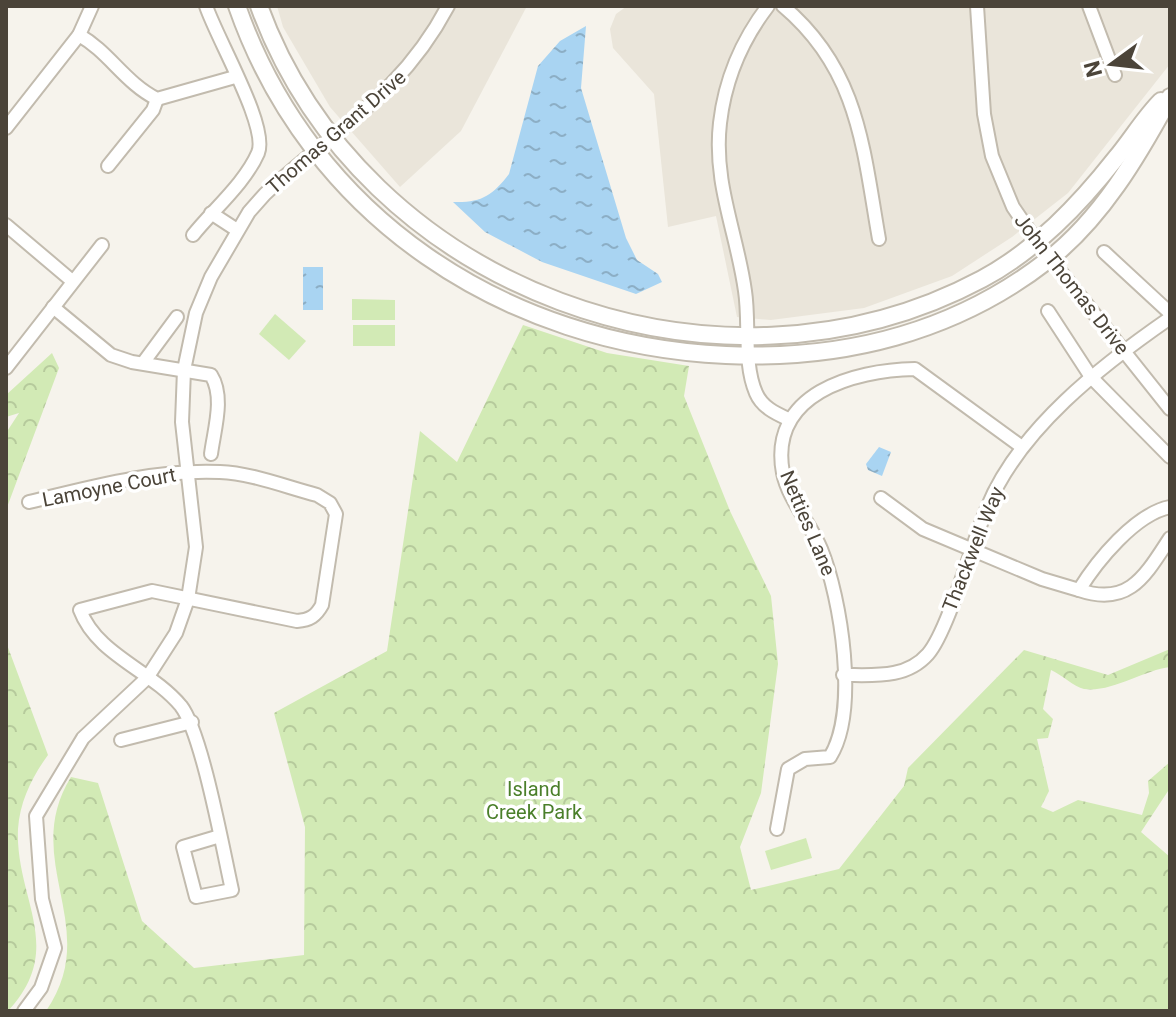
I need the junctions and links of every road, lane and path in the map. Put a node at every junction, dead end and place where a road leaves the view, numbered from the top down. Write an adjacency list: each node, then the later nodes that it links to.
1 (92, 6): 10 (street)
2 (206, 6): 12 (street)
3 (237, 6): 17 (street)
4 (259, 6): 16 (street)
5 (448, 6): 16 (street, Thomas Grant Drive)
6 (768, 6): 33 (street)
7 (783, 6): 23 (street)
8 (978, 6): 24 (street, John Thomas Drive)
9 (1089, 6): 11 (street)
10 (79, 35): 14 (street); 15 (street)
11 (1115, 75)
12 (235, 77): 14 (street); 19 (street)
13 (1170, 95): 24 (street); 27 (street)
14 (157, 99): 18 (street)
15 (6, 128)
16 (331, 136): 17 (street, Thomas Grant Drive); 33 (street)
17 (315, 151): 21 (street, Thomas Grant Drive); 35 (street)
18 (108, 166)
19 (211, 213): 21 (street); 22 (street)
20 (6, 225): 28 (street)
21 (237, 230): 38 (street, Thomas Grant Drive)
22 (193, 235)
23 (879, 239)
24 (1037, 242): 27 (street, John Thomas Drive); 33 (street)
25 (102, 245): 28 (street)
26 (1104, 252): 31 (street)
27 (1050, 259): 34 (street, John Thomas Drive); 35 (street)
28 (71, 280): 29 (street)
29 (53, 307): 36 (street); 37 (street)
30 (1048, 311): 39 (street)
31 (1170, 315): 34 (street, Thackwell Way)
32 (177, 317): 36 (street)
33 (750, 336): 35 (street)
34 (1125, 351): 39 (street, Thackwell Way); 40 (street, John Thomas Drive)
35 (750, 356): 41 (street)
36 (143, 363): 38 (street)
37 (6, 368)
38 (184, 370): 43 (street); 45 (street, Thomas Grant Drive)
39 (1091, 377): 42 (street, Thackwell Way); 44 (street)
40 (1170, 409)
41 (788, 419): 42 (street); 53 (street, Netties Lane)
42 (1022, 447): 50 (street, Thackwell Way)
43 (211, 454)
44 (1170, 457)
45 (189, 472): 47 (street, Lamoyne Court); 52 (street, Thomas Grant Drive); 52 (street, Lamoyne Court)
46 (881, 498): 50 (street)
47 (29, 502)
48 (1170, 507): 51 (street)
49 (1170, 538): 51 (street)
50 (970, 551): 51 (street); 53 (street, Thackwell Way)
51 (1079, 590)
52 (188, 599): 54 (street, Thomas Grant Drive); 54 (street)
53 (843, 675): 57 (street, Netties Lane)
54 (147, 678): 55 (street); 59 (street, Thomas Grant Drive)
55 (192, 722): 56 (street); 58 (street)
56 (121, 740)
57 (777, 829)
58 (220, 836): 58 (street)
59 (24, 1011)

